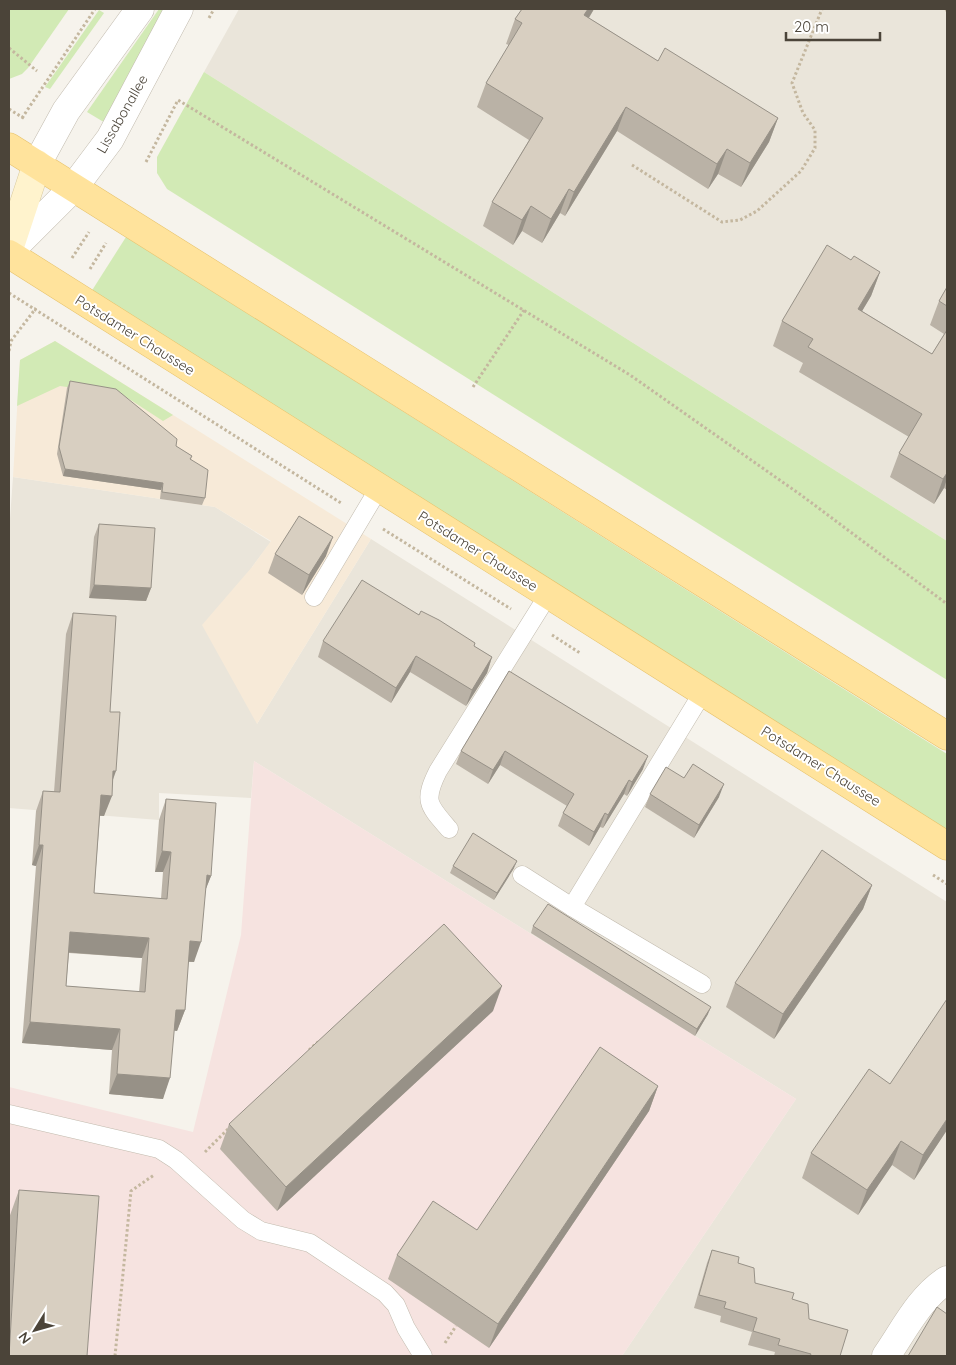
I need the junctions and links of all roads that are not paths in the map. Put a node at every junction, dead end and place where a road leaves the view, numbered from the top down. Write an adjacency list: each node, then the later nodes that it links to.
1 (140, 9): 4 (street)
2 (179, 9): 5 (street, Lissabonallee)
3 (13, 136): 4 (main road)
4 (37, 164): 5 (main road); 6 (main road)
5 (74, 187): 6 (street, Lissabonallee); 11 (main road)
6 (9, 252): 7 (main road, Potsdamer Chaussee)
7 (379, 488): 8 (main road, Potsdamer Chaussee); 9 (lane)
8 (548, 595): 10 (main road, Potsdamer Chaussee); 12 (lane)
9 (314, 597)
10 (703, 692): 13 (main road, Potsdamer Chaussee); 15 (lane)
11 (947, 736)
12 (449, 829)
13 (947, 846)
14 (522, 875): 15 (lane)
15 (572, 906): 16 (lane)
16 (702, 984)
17 (9, 1114): 19 (lane)
18 (947, 1280): 20 (street)
19 (423, 1356)
20 (886, 1356)

